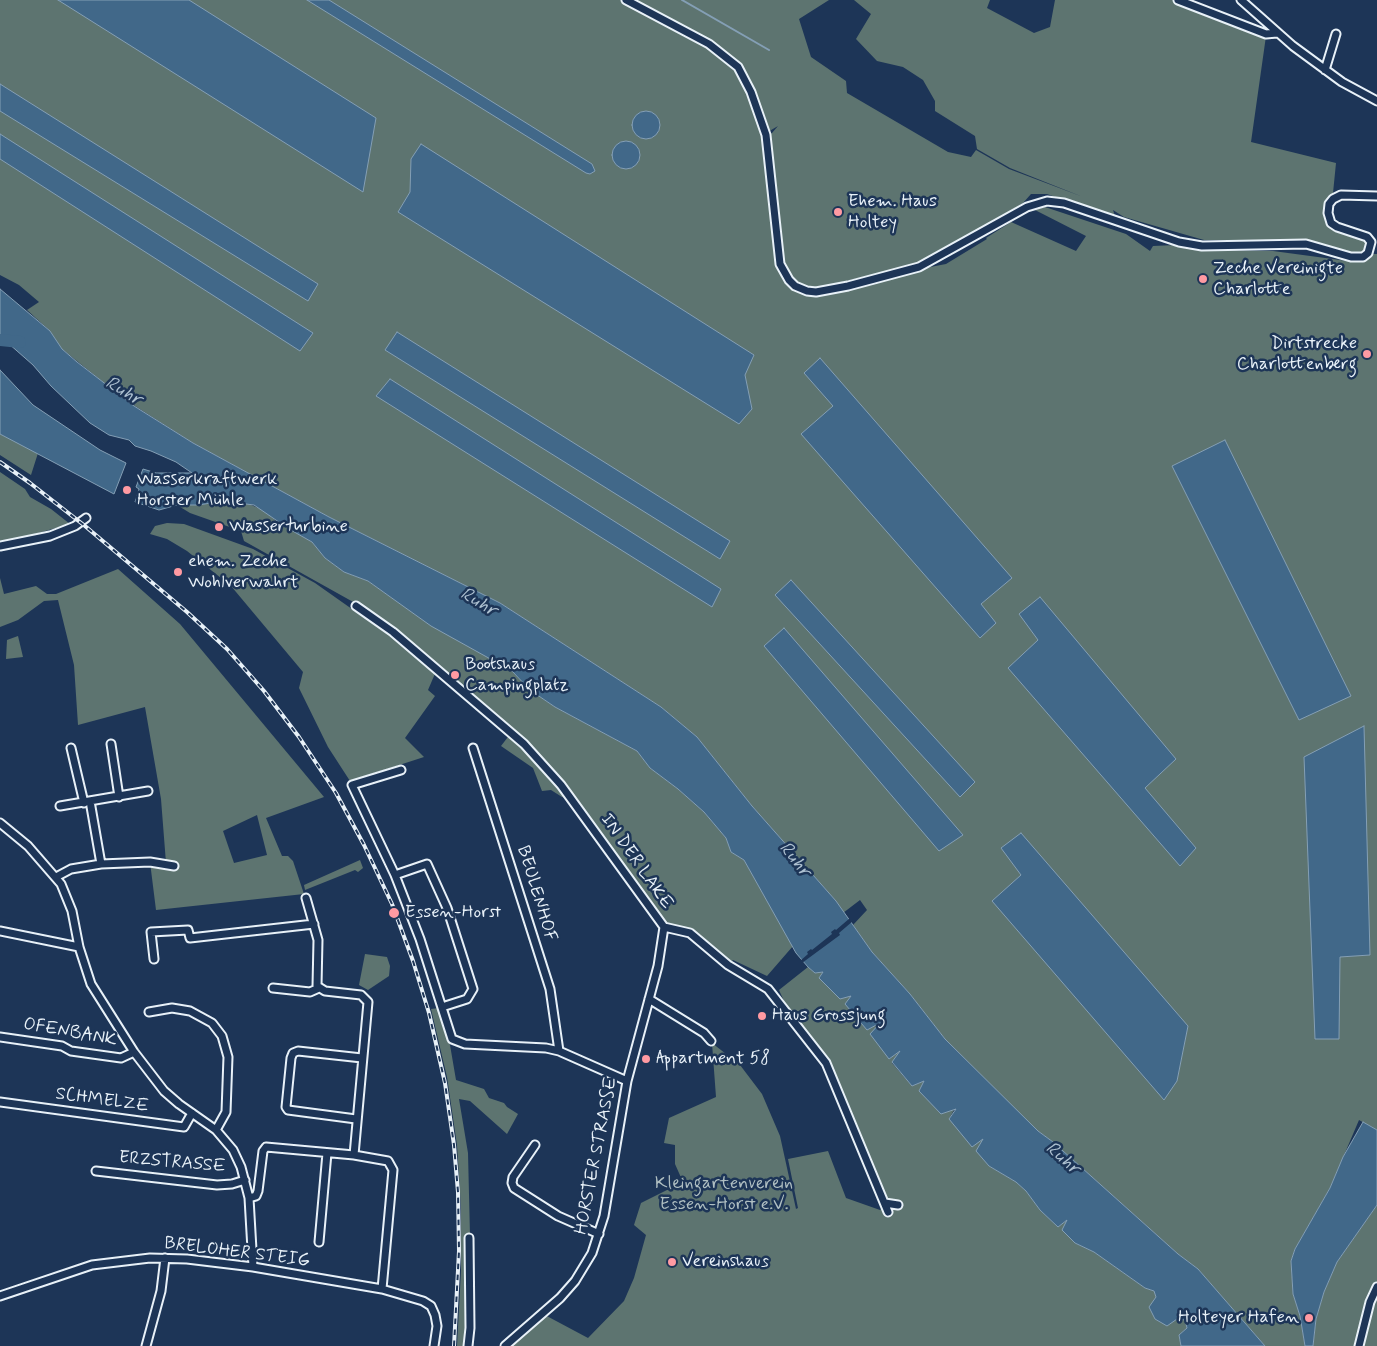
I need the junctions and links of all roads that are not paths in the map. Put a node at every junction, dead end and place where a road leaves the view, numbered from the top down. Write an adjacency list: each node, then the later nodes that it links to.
1 (626, 0): 8 (street)
2 (1178, 0): 4 (street)
3 (1241, 0): 4 (street)
4 (1276, 33): 6 (street)
5 (1336, 34): 6 (street)
6 (1325, 70): 7 (street)
7 (1377, 101)
8 (1377, 196)
9 (86, 518): 10 (street)
10 (0, 546)
11 (356, 606): 27 (street, IN DER LAKE)
12 (111, 744): 17 (street)
13 (71, 748): 18 (street)
14 (473, 748): 38 (street, BEULENHOF)
15 (401, 770): 23 (street)
16 (148, 791): 17 (street)
17 (119, 797): 18 (street)
18 (87, 802): 19 (street); 21 (street)
19 (60, 806)
20 (0, 823): 24 (street)
21 (101, 864): 22 (street); 24 (street)
22 (174, 866)
23 (395, 875): 34 (street); 34 (street)
24 (56, 877): 29 (street)
25 (306, 898): 26 (street)
26 (314, 924): 30 (street); 32 (street)
27 (667, 927): 33 (street, HORSTER STRASSE); 52 (street, IN DER LAKE)
28 (0, 931): 29 (street)
29 (79, 947): 39 (street)
30 (154, 958)
31 (273, 988): 32 (street)
32 (319, 988): 40 (street)
33 (649, 999): 37 (street); 41 (street, HORSTER STRASSE)
34 (442, 1007): 38 (street)
35 (148, 1012): 45 (street)
36 (0, 1037): 39 (street, OFENBANK)
37 (710, 1041)
38 (559, 1051): 41 (street)
39 (134, 1052): 43 (street)
40 (362, 1058): 44 (street); 44 (street)
41 (627, 1081): 55 (street, HORSTER STRASSE)
42 (0, 1102): 43 (street, SCHMELZE)
43 (192, 1113): 45 (street)
44 (356, 1119): 48 (street)
45 (216, 1130): 50 (street)
46 (534, 1145): 55 (street)
47 (327, 1153): 48 (street); 51 (street); 57 (street)
48 (354, 1155): 61 (street)
49 (96, 1171): 50 (street, ERZSTRASSE)
50 (245, 1180): 51 (street)
51 (249, 1198): 59 (street)
52 (885, 1203): 53 (street); 54 (street, IN DER LAKE)
53 (898, 1205)
54 (888, 1212)
55 (599, 1234): 66 (street, HORSTER STRASSE)
56 (469, 1238): 65 (street)
57 (319, 1242)
58 (165, 1258): 59 (street, BRELOHER STEIG); 62 (street, BRELOHER STEIG); 63 (street)
59 (253, 1267): 61 (street, BRELOHER STEIG)
60 (1377, 1287): 67 (street)
61 (382, 1289): 64 (street, BRELOHER STEIG)
62 (0, 1296)
63 (146, 1346)
64 (434, 1346)
65 (468, 1346)
66 (505, 1346)
67 (1358, 1346)

